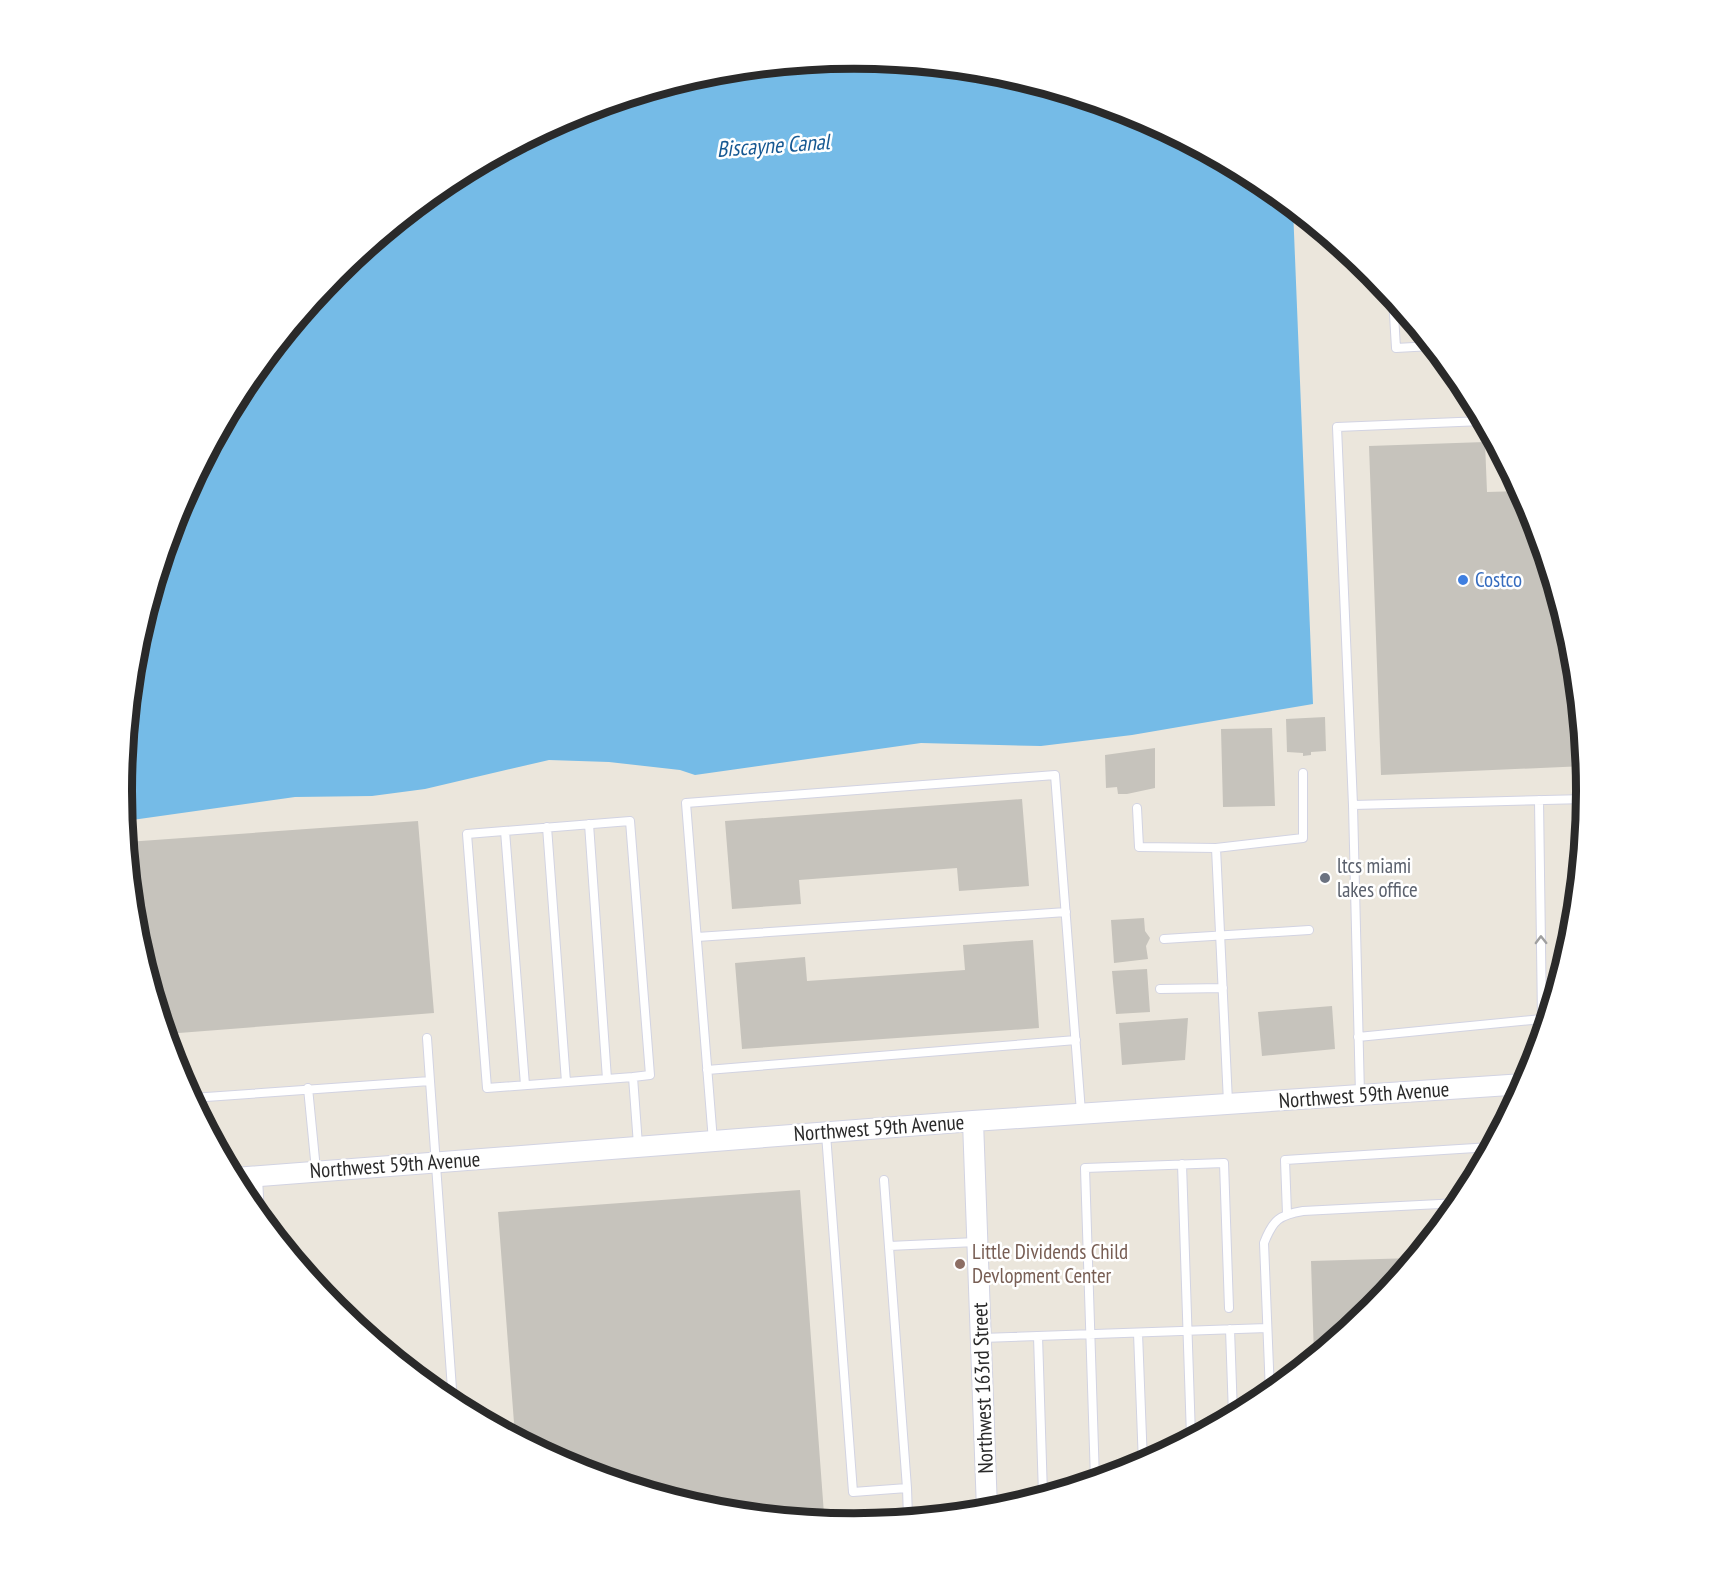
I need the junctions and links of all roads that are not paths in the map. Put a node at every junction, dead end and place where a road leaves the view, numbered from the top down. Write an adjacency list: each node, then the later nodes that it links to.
1 (1394, 312): 2 (lane)
2 (1423, 346)
3 (1475, 421): 7 (lane)
4 (1302, 772): 12 (lane)
5 (1576, 799): 6 (lane)
6 (1539, 800): 7 (lane); 20 (lane, one-way to 6)
7 (1353, 804): 22 (lane)
8 (1137, 808): 12 (lane)
9 (590, 824): 10 (lane); 26 (lane); 27 (lane)
10 (547, 828): 11 (lane); 29 (lane)
11 (505, 831): 30 (lane); 30 (lane)
12 (1216, 848): 15 (lane)
13 (1066, 912): 16 (lane); 16 (lane); 24 (lane)
14 (1309, 930): 15 (lane)
15 (1220, 935): 17 (lane); 18 (lane)
16 (697, 937): 25 (lane)
17 (1164, 939)
18 (1223, 987): 19 (lane); 35 (lane)
19 (1160, 989)
20 (1542, 1011)
21 (1539, 1019): 22 (lane, one-way to 21)
22 (1358, 1037): 33 (lane)
23 (428, 1038): 28 (lane)
24 (1076, 1040): 25 (lane); 36 (lane)
25 (707, 1070): 39 (lane)
26 (633, 1077): 27 (lane); 40 (lane)
27 (607, 1079): 29 (lane)
28 (430, 1081): 32 (lane); 42 (lane)
29 (566, 1082): 30 (lane)
30 (525, 1085)
31 (1514, 1085): 33 (street, Northwest 59th Avenue)
32 (308, 1088): 34 (lane); 44 (lane)
33 (1360, 1095): 35 (street, Northwest 59th Avenue)
34 (201, 1097)
35 (1228, 1104): 36 (street, Northwest 59th Avenue)
36 (1081, 1114): 37 (street, Northwest 59th Avenue)
37 (973, 1121): 38 (street, Northwest 59th Avenue); 51 (street, Northwest 163rd Street)
38 (826, 1132): 39 (street, Northwest 59th Avenue); 67 (lane)
39 (713, 1141): 40 (street, Northwest 59th Avenue)
40 (639, 1146): 42 (street, Northwest 59th Avenue)
41 (1482, 1148): 50 (lane)
42 (438, 1162): 44 (street, Northwest 59th Avenue); 62 (lane)
43 (1182, 1164): 53 (lane); 56 (lane); 58 (lane)
44 (316, 1171): 45 (street, Northwest 59th Avenue)
45 (258, 1176): 46 (street, Northwest 59th Avenue); 48 (lane)
46 (245, 1177)
47 (884, 1180): 52 (lane)
48 (259, 1199)
49 (1446, 1204): 50 (lane)
50 (1287, 1214): 54 (lane)
51 (978, 1242): 52 (lane); 60 (street, Northwest 163rd Street)
52 (889, 1246): 67 (lane)
53 (1229, 1308)
54 (1267, 1328): 55 (lane); 61 (lane)
55 (1230, 1329): 56 (lane); 63 (lane)
56 (1188, 1331): 57 (lane); 64 (lane)
57 (1138, 1333): 58 (lane); 65 (lane)
58 (1090, 1334): 59 (lane); 66 (lane)
59 (1038, 1336): 60 (lane); 68 (lane)
60 (981, 1338): 69 (street, Northwest 163rd Street)
61 (1269, 1381)
62 (452, 1390)
63 (1233, 1405)
64 (1191, 1430)
65 (1143, 1453)
66 (1095, 1472)
67 (907, 1488): 70 (lane)
68 (1043, 1488)
69 (987, 1500)
70 (908, 1511)

